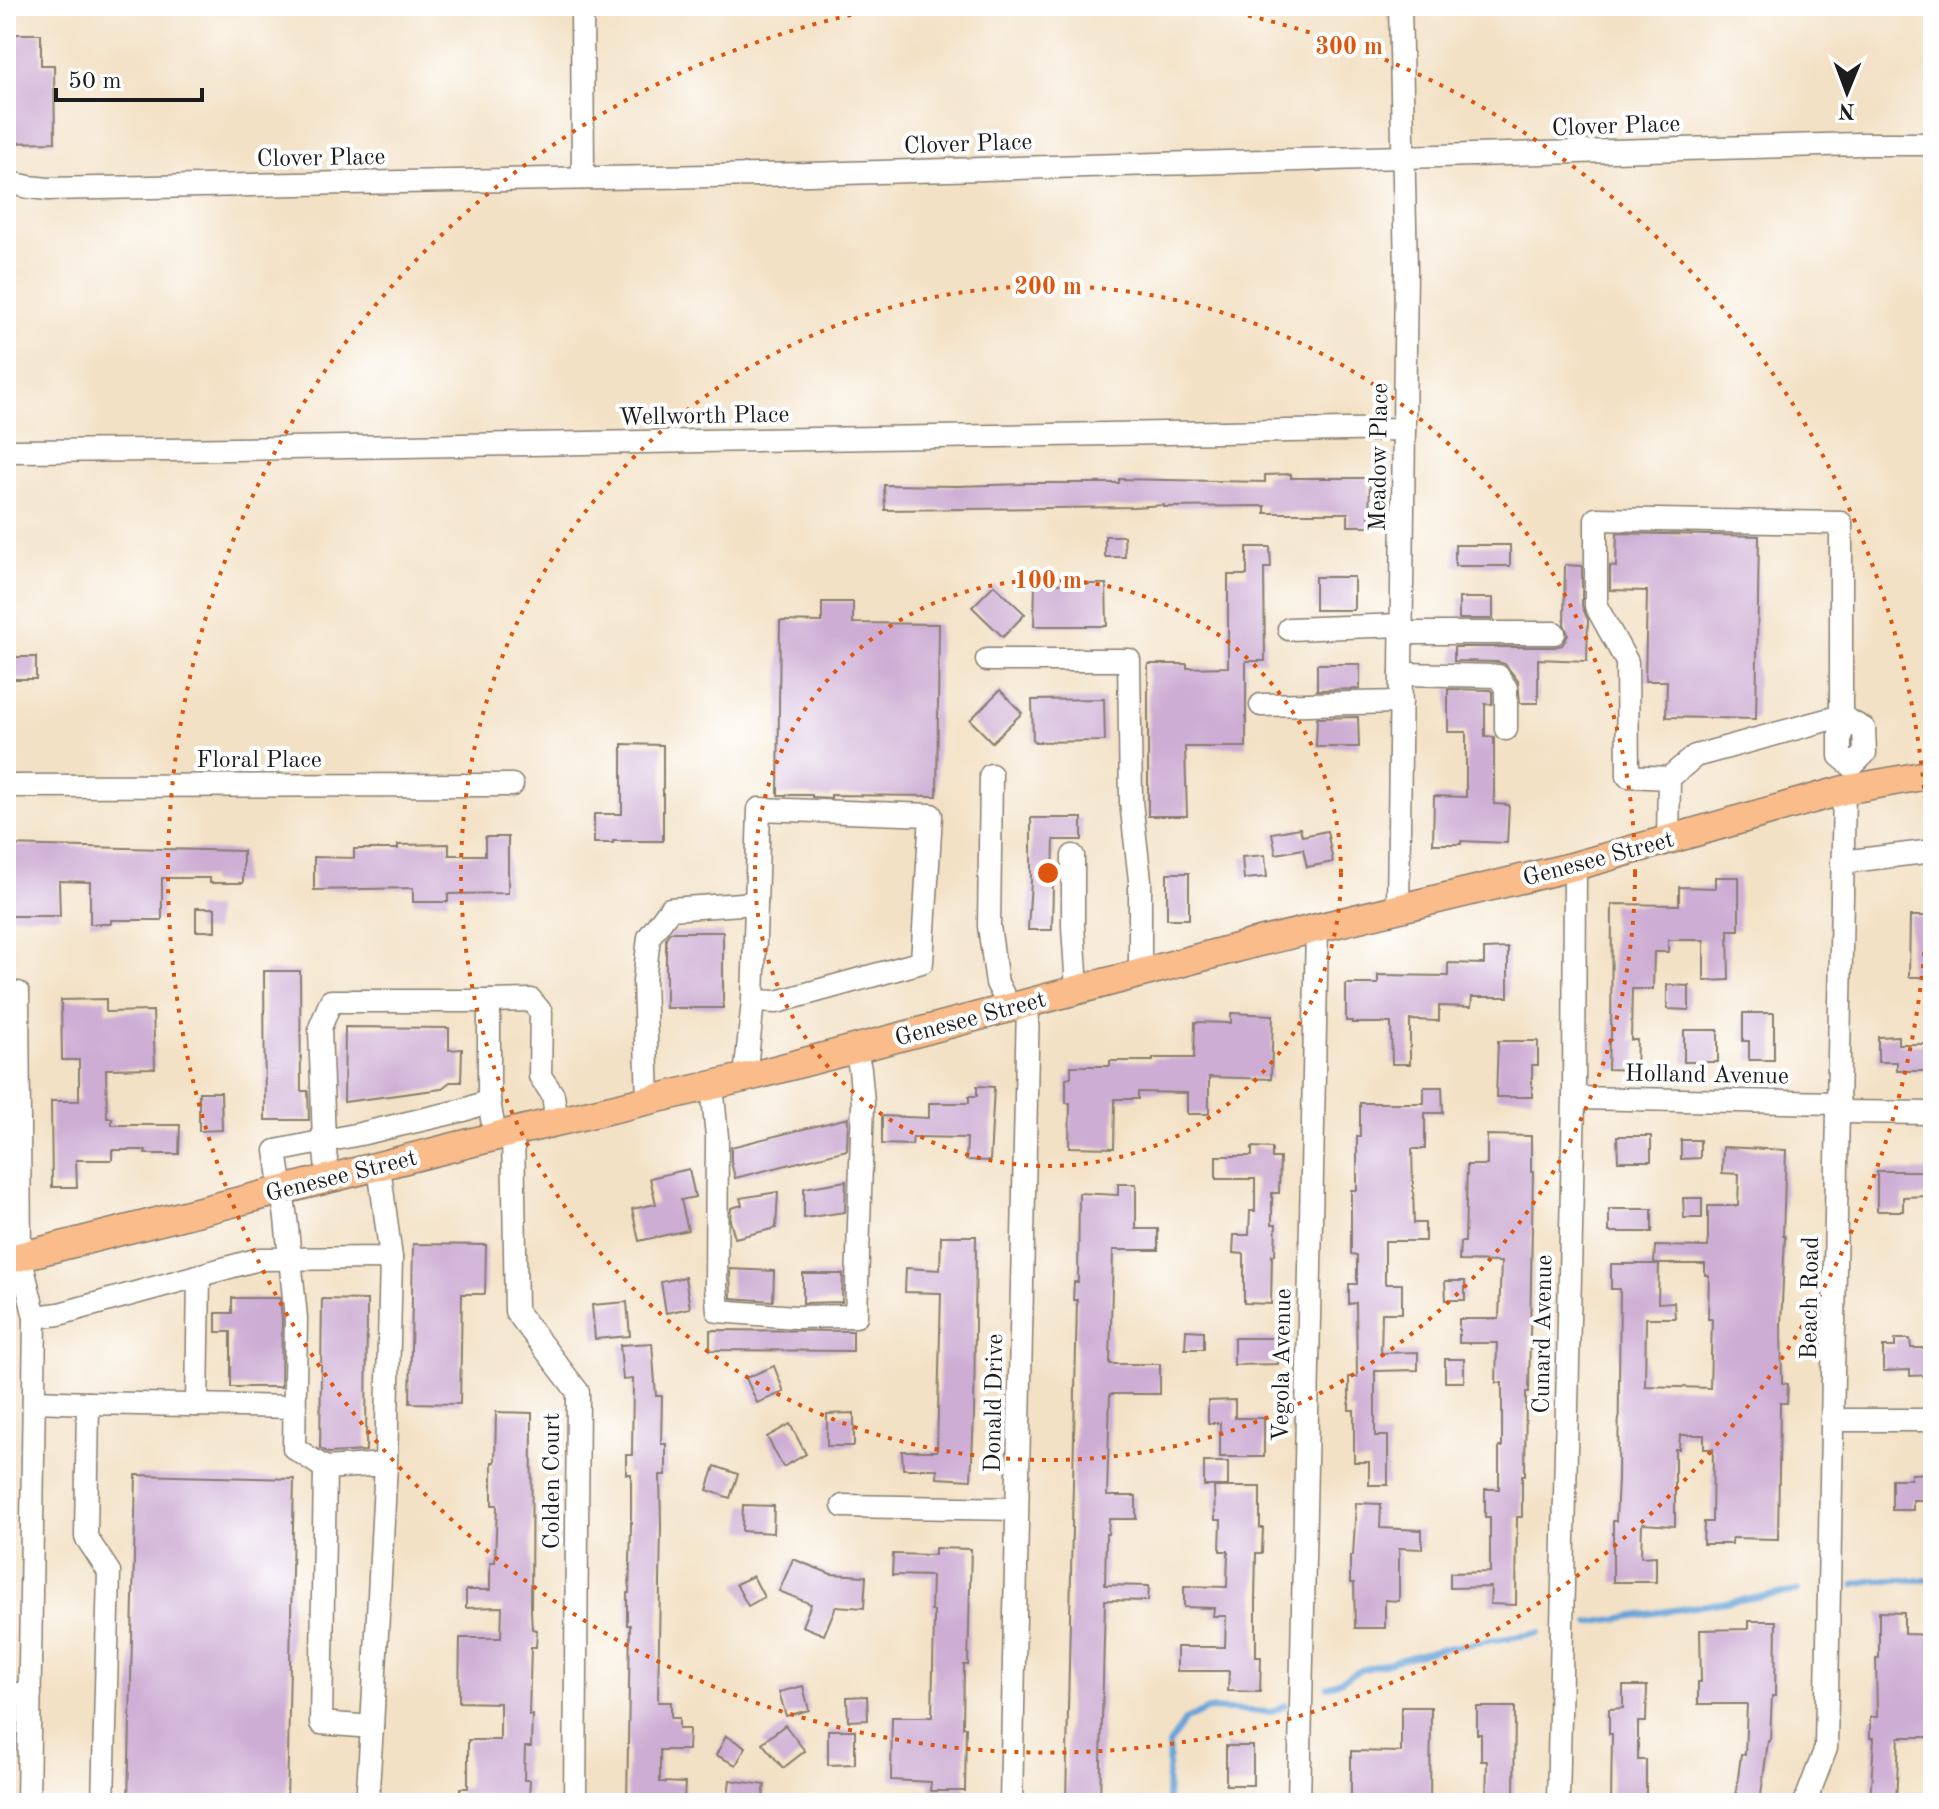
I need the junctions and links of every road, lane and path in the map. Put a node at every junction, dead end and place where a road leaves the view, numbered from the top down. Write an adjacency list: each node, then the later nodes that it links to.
1 (582, 6): 5 (street)
2 (1400, 6): 4 (street, Meadow Place)
3 (1933, 144): 4 (street, Clover Place)
4 (1403, 157): 5 (street, Clover Place); 7 (street, Meadow Place)
5 (583, 178): 6 (street, Clover Place)
6 (6, 182)
7 (1404, 429): 8 (street, Wellworth Place); 10 (street, Meadow Place)
8 (6, 451)
9 (1289, 629): 10 (street)
10 (1402, 629): 11 (street); 13 (street, Meadow Place)
11 (1554, 633)
12 (987, 660): 32 (street)
13 (1401, 674): 14 (street, Meadow Place); 17 (street)
14 (1401, 702): 15 (street); 30 (street, Meadow Place)
15 (1261, 705)
16 (1846, 720): 20 (street); 20 (street); 21 (street, Beach Road)
17 (1506, 729)
18 (1933, 774): 21 (main road, Genesee Street)
19 (991, 775): 37 (street)
20 (1669, 778): 24 (street)
21 (1850, 781): 24 (main road, Genesee Street); 27 (street, Beach Road)
22 (512, 785): 23 (street, Floral Place)
23 (6, 786)
24 (1668, 840): 28 (main road, Genesee Street)
25 (1933, 851): 27 (street)
26 (1073, 856): 33 (street)
27 (1842, 862): 44 (street, Beach Road)
28 (1575, 866): 30 (main road, Genesee Street); 41 (street, Cunard Avenue)
29 (756, 903): 36 (street); 36 (street); 42 (street)
30 (1398, 908): 31 (main road, Genesee Street)
31 (1317, 928): 32 (main road, Genesee Street); 76 (street, Vegola Avenue)
32 (1140, 974): 33 (main road, Genesee Street)
33 (1077, 989): 37 (main road, Genesee Street)
34 (18, 993): 53 (street)
35 (489, 1001): 43 (street, Colden Court); 46 (street); 49 (street)
36 (753, 1001): 39 (street)
37 (1019, 1006): 38 (main road, Genesee Street); 67 (street, Donald Drive)
38 (855, 1049): 39 (main road, Genesee Street); 40 (street)
39 (745, 1078): 40 (main road, Genesee Street)
40 (712, 1085): 42 (main road, Genesee Street)
41 (1574, 1098): 44 (street, Holland Avenue); 77 (street, Cunard Avenue)
42 (648, 1100): 46 (main road, Genesee Street)
43 (489, 1101): 47 (street); 48 (street, Colden Court)
44 (1839, 1107): 45 (street, Holland Avenue); 62 (street, Beach Road)
45 (1933, 1113)
46 (557, 1122): 48 (main road, Genesee Street)
47 (360, 1134): 49 (street); 50 (street)
48 (504, 1134): 50 (main road, Genesee Street); 74 (street, Colden Court)
49 (324, 1142): 51 (street); 52 (street)
50 (372, 1167): 51 (main road, Genesee Street); 54 (street)
51 (328, 1178): 52 (main road, Genesee Street)
52 (283, 1190): 53 (main road, Genesee Street); 55 (street)
53 (13, 1258): 57 (street)
54 (391, 1258): 55 (street); 64 (street)
55 (291, 1260): 56 (street); 61 (street)
56 (199, 1276): 57 (street); 60 (street)
57 (35, 1317): 58 (street)
58 (35, 1401): 59 (street); 69 (street)
59 (88, 1403): 60 (street); 72 (street)
60 (197, 1405): 61 (street)
61 (295, 1407): 65 (street)
62 (1832, 1420): 63 (street); 78 (street, Beach Road)
63 (1933, 1420)
64 (386, 1464): 65 (street); 70 (street)
65 (325, 1468): 70 (street)
66 (843, 1506): 67 (street)
67 (1017, 1509): 75 (street, Donald Drive)
68 (6, 1694): 69 (street)
69 (30, 1694): 71 (street)
70 (372, 1727): 73 (street)
71 (28, 1803)
72 (103, 1803)
73 (367, 1803)
74 (575, 1803)
75 (1011, 1803)
76 (1299, 1803)
77 (1558, 1803)
78 (1805, 1803)

